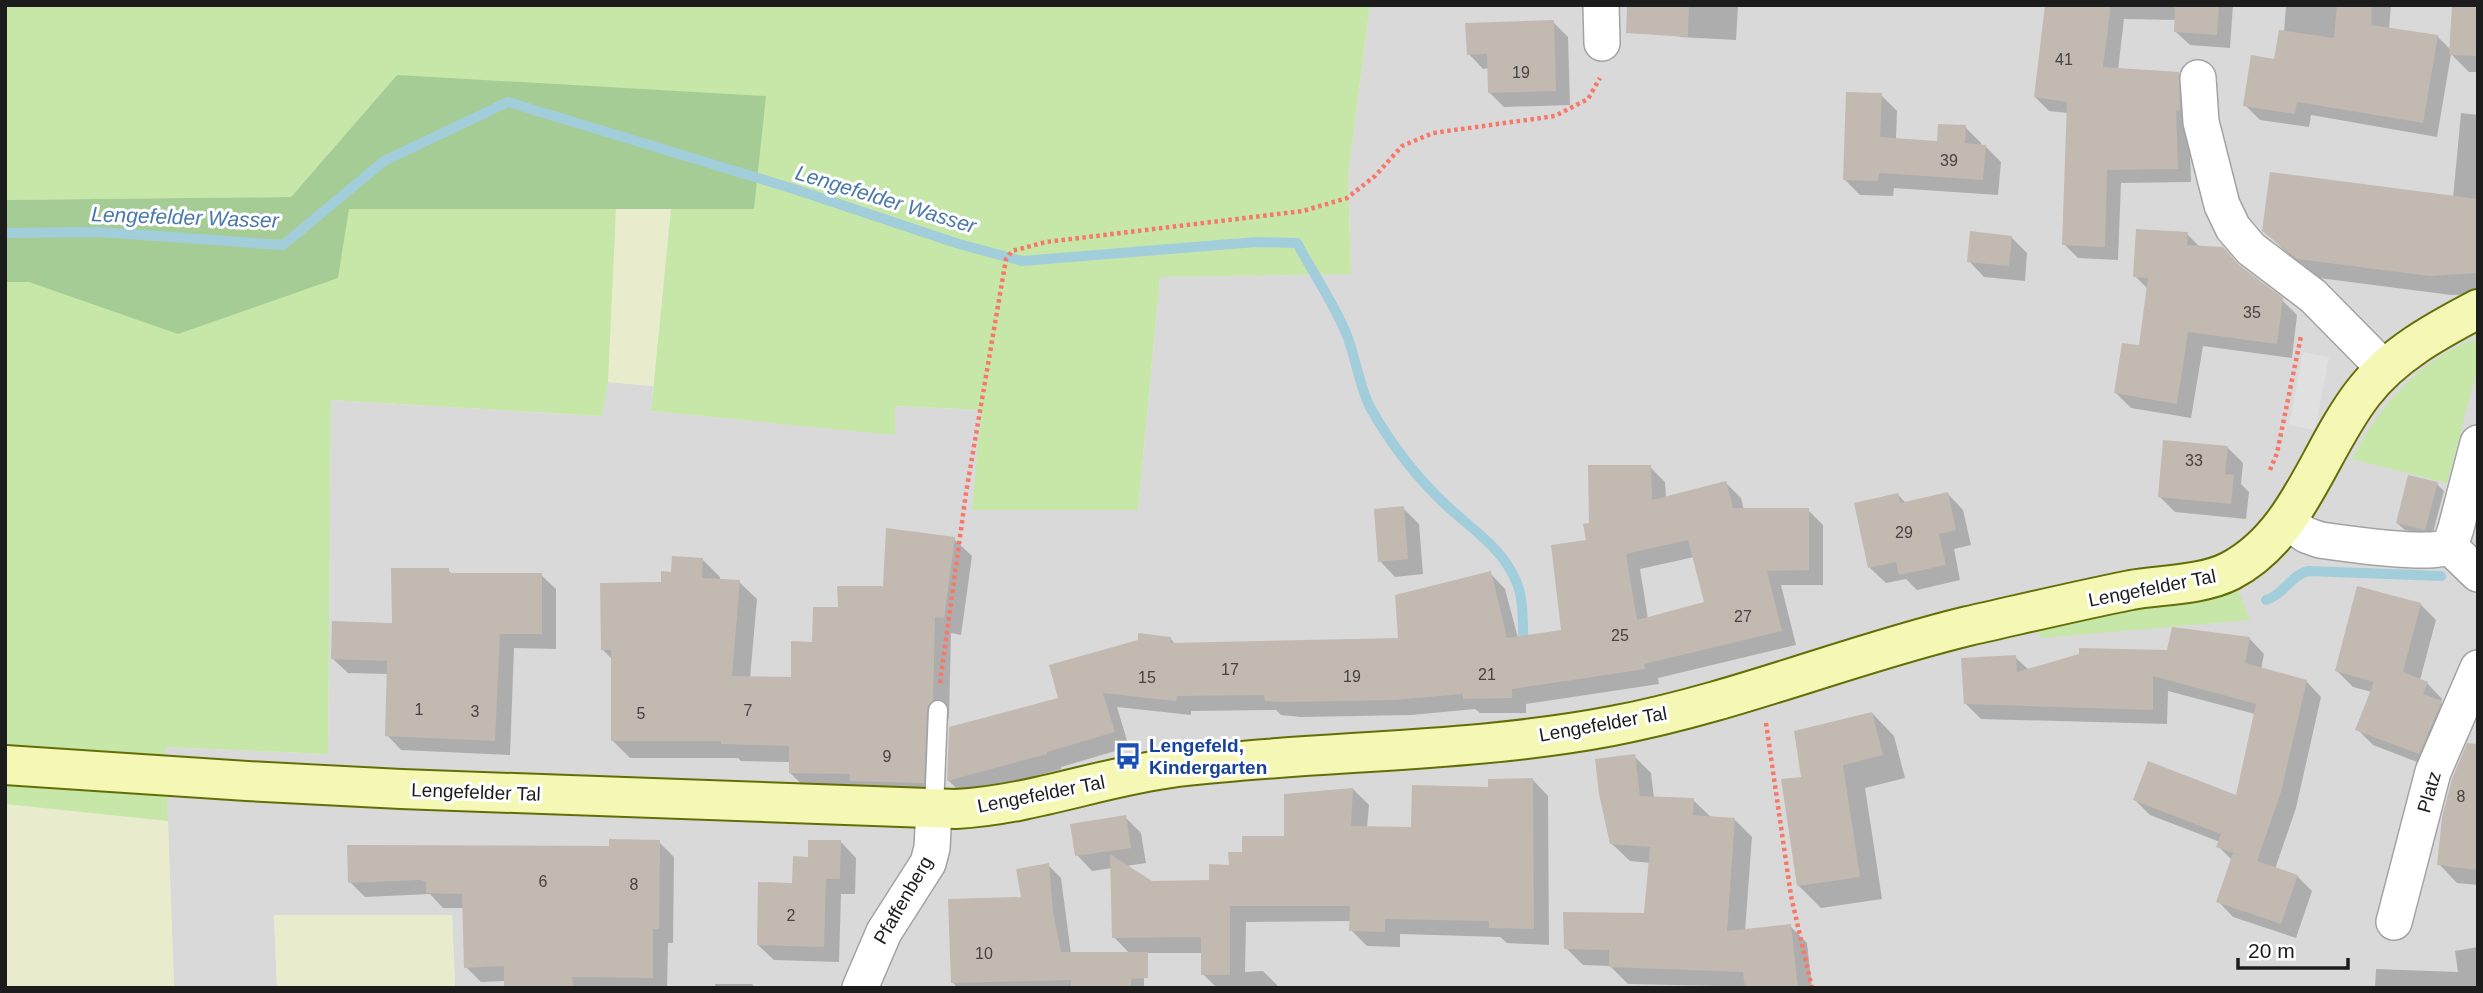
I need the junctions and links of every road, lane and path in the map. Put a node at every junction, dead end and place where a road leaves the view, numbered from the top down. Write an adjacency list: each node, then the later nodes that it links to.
1 (1601, 5): 2 (street)
2 (1602, 43): 14 (path)
3 (2198, 78): 4 (street)
4 (2313, 296): 6 (street); 8 (path)
5 (2478, 309): 6 (street, Lengefelder Tal)
6 (2385, 369): 9 (street, Lengefelder Tal)
7 (2478, 443): 10 (street)
8 (2277, 453)
9 (2286, 521): 10 (street); 13 (street, Lengefelder Tal)
10 (2448, 545): 11 (street)
11 (2478, 574)
12 (2478, 668): 17 (street, Platz)
13 (1755, 690): 16 (street, Lengefelder Tal); 19 (path)
14 (938, 710): 16 (lane)
15 (5, 765): 16 (street, Lengefelder Tal)
16 (934, 809): 18 (street, Pfaffenberg)
17 (2394, 922)
18 (860, 988)
19 (1812, 988)

